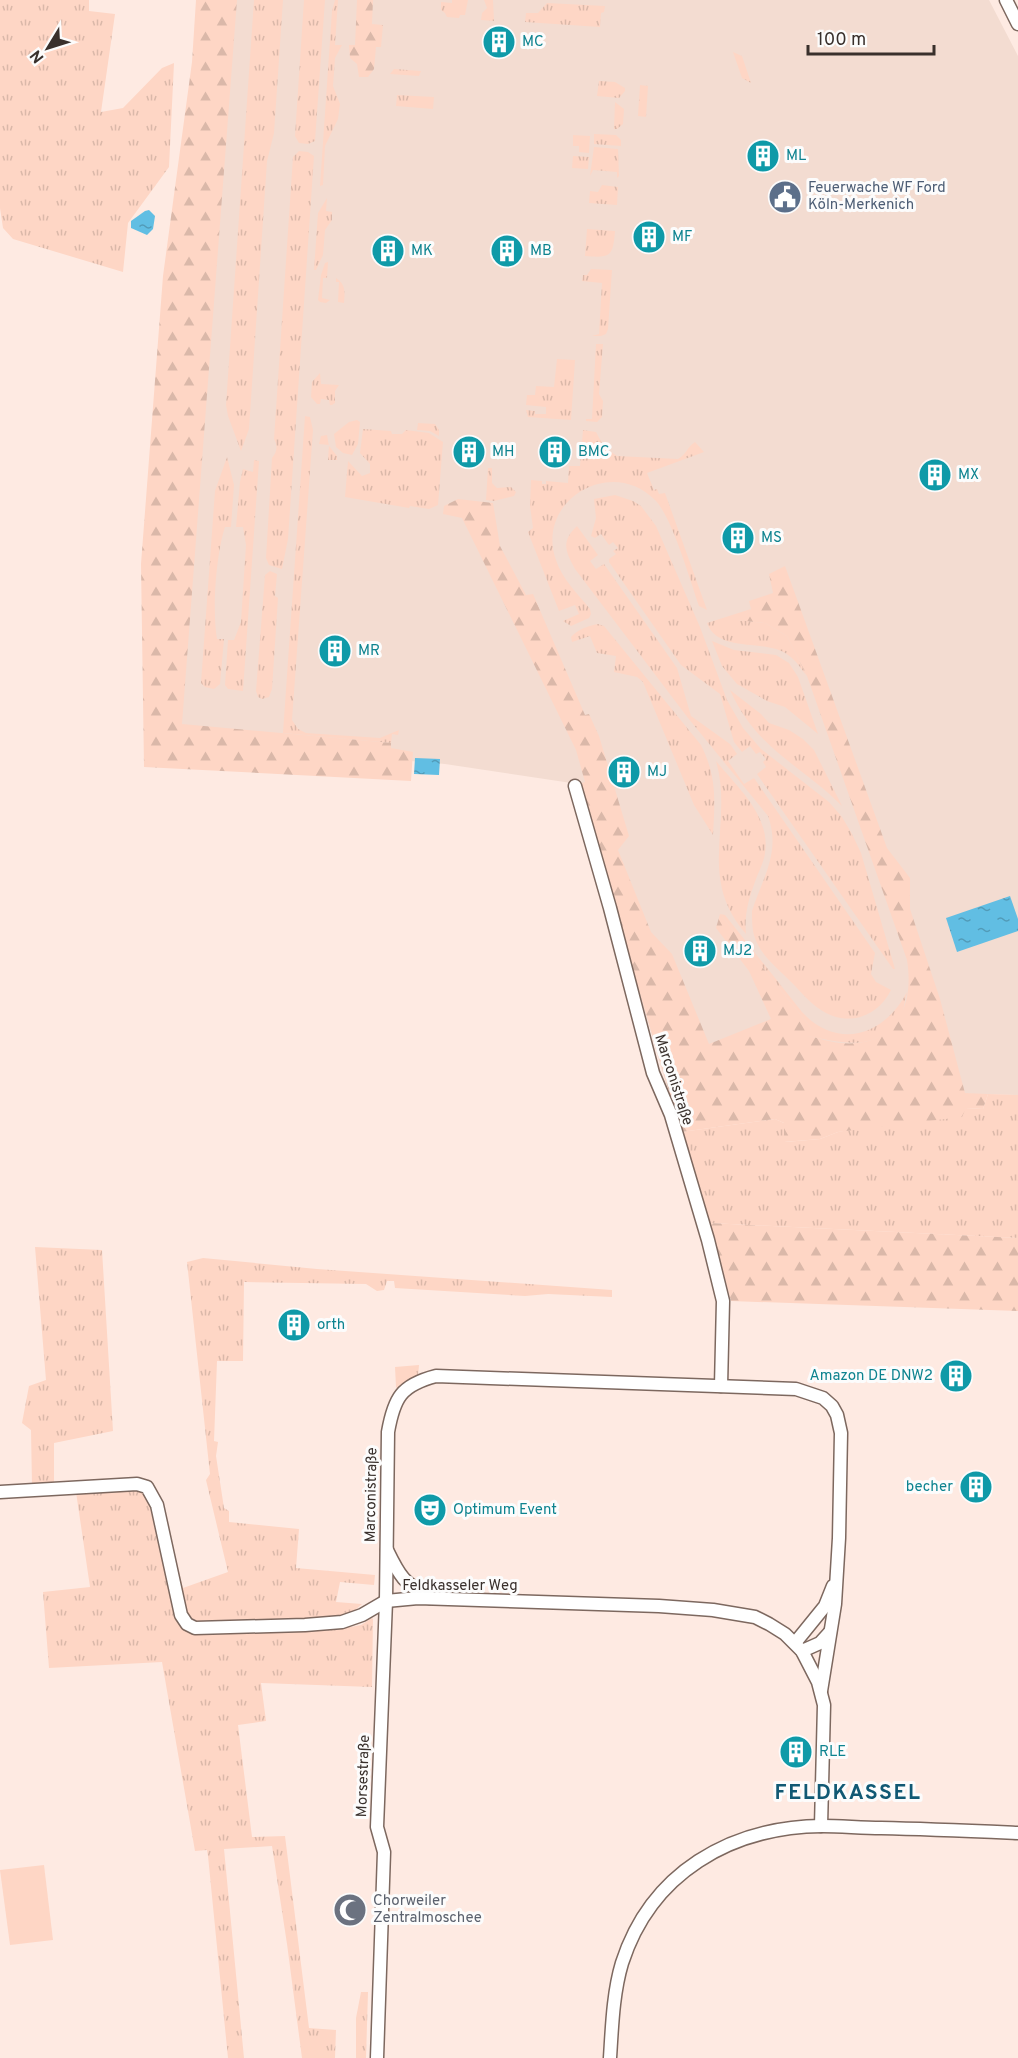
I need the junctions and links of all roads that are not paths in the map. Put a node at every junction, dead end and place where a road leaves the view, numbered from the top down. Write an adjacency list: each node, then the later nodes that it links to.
1 (1006, 0): 2 (street)
2 (1018, 24)
3 (575, 786): 4 (street, Marconistraße)
4 (721, 1386): 6 (street, Marconistraße); 7 (street, Marconistraße)
5 (0, 1492): 9 (street, Feldkasseler Weg)
6 (386, 1547): 8 (street); 9 (street, Marconistraße)
7 (837, 1576): 10 (street, Marconistraße); 11 (street, Marconistraße)
8 (431, 1599): 9 (street, Feldkasseler Weg); 11 (street, Feldkasseler Weg)
9 (386, 1601): 15 (street, Morsestraße)
10 (831, 1631): 11 (street); 12 (street, Marconistraße)
11 (798, 1647): 12 (street, Feldkasseler Weg)
12 (821, 1691): 13 (street, Feldkasseler Weg)
13 (821, 1826): 14 (street); 16 (street)
14 (1018, 1833)
15 (377, 2058)
16 (610, 2058)

